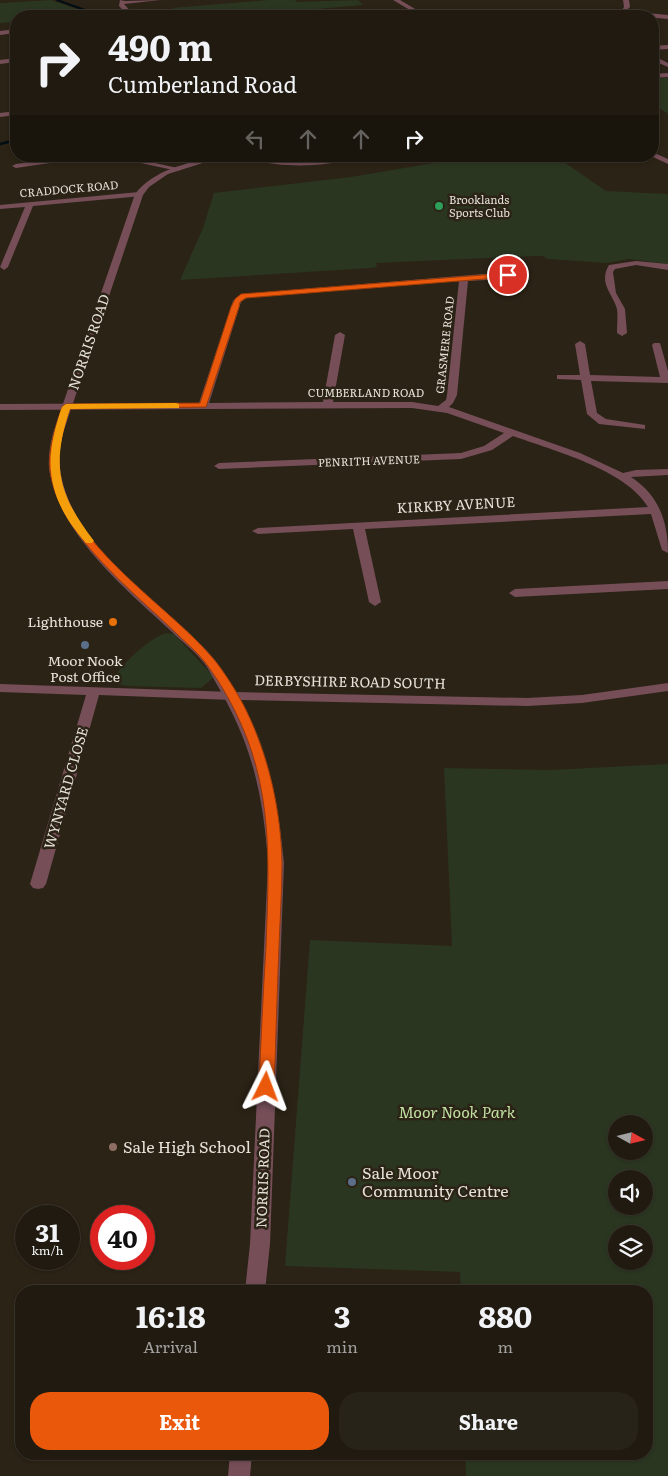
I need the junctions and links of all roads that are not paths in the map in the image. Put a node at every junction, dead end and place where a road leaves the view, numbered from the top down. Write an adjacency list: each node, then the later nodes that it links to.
1 (158, 0): 4 (street)
2 (397, 1): 3 (street); 5 (street)
3 (409, 1)
4 (122, 2)
5 (413, 10)
6 (48, 162): 11 (street)
7 (142, 162): 12 (street)
8 (202, 162): 12 (street, NORRIS ROAD)
9 (281, 162): 10 (street)
10 (330, 162)
11 (16, 166)
12 (178, 169): 13 (street, NORRIS ROAD)
13 (139, 194): 14 (street, CRADDOCK ROAD); 30 (street, NORRIS ROAD)
14 (30, 204): 15 (street, CRADDOCK ROAD); 16 (street)
15 (0, 207)
16 (4, 267)
17 (668, 267): 20 (street)
18 (526, 276): 19 (street)
19 (464, 279): 28 (street); 31 (street, GRASMERE ROAD)
20 (622, 333)
21 (340, 335): 27 (street)
22 (580, 344): 25 (street)
23 (658, 345): 26 (street)
24 (560, 377): 25 (street)
25 (586, 377): 26 (street); 32 (street)
26 (667, 380)
27 (328, 405): 28 (street, CUMBERLAND ROAD); 31 (street, CUMBERLAND ROAD)
28 (204, 406): 30 (street, CUMBERLAND ROAD)
29 (0, 407): 30 (street, CUMBERLAND ROAD)
30 (66, 407): 47 (street, NORRIS ROAD)
31 (441, 408): 33 (street, CUMBERLAND ROAD)
32 (641, 427)
33 (512, 432): 34 (street, PENRITH AVENUE); 36 (street, CUMBERLAND ROAD)
34 (219, 466)
35 (668, 472): 36 (street)
36 (622, 476): 37 (street, CUMBERLAND ROAD)
37 (655, 510): 38 (street, KIRKBY AVENUE); 40 (street, CUMBERLAND ROAD)
38 (358, 525): 39 (street, KIRKBY AVENUE); 43 (street)
39 (258, 531)
40 (668, 550)
41 (668, 585): 42 (street)
42 (515, 593)
43 (374, 602)
44 (668, 686): 47 (street, DERBYSHIRE ROAD SOUTH)
45 (0, 688): 46 (street, DERBYSHIRE ROAD SOUTH)
46 (93, 692): 47 (street, DERBYSHIRE ROAD SOUTH); 48 (street, WYNYARD CLOSE)
47 (232, 696): 49 (street, NORRIS ROAD)
48 (38, 884)
49 (257, 1285)
50 (240, 1460): 51 (street)
51 (239, 1476)

